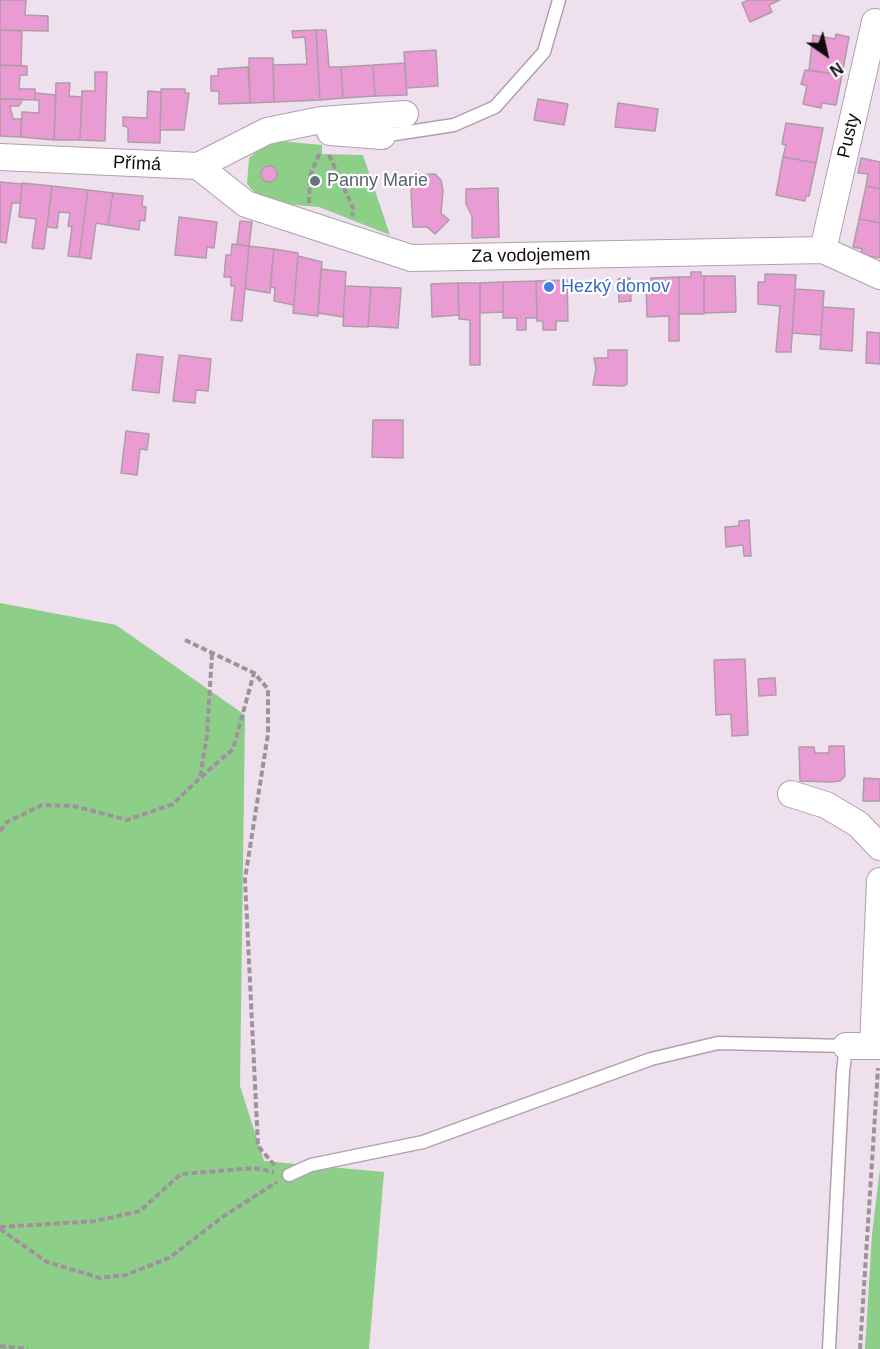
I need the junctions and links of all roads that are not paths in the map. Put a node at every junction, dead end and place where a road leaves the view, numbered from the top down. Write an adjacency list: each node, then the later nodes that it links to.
1 (559, 0): 5 (lane)
2 (875, 22): 8 (street, Pusty)
3 (405, 114): 4 (street, Přímá)
4 (267, 131): 5 (street, Přímá); 7 (street, Přímá)
5 (382, 136)
6 (0, 157): 7 (street, Přímá)
7 (198, 166): 8 (street, Za vodojemem)
8 (823, 250): 9 (street, Za vodojemem)
9 (880, 276)
10 (791, 794): 11 (street)
11 (880, 847)
12 (880, 881): 14 (street)
13 (846, 1046): 14 (street); 15 (lane); 16 (lane)
14 (877, 1046)
15 (289, 1175)
16 (829, 1349)

